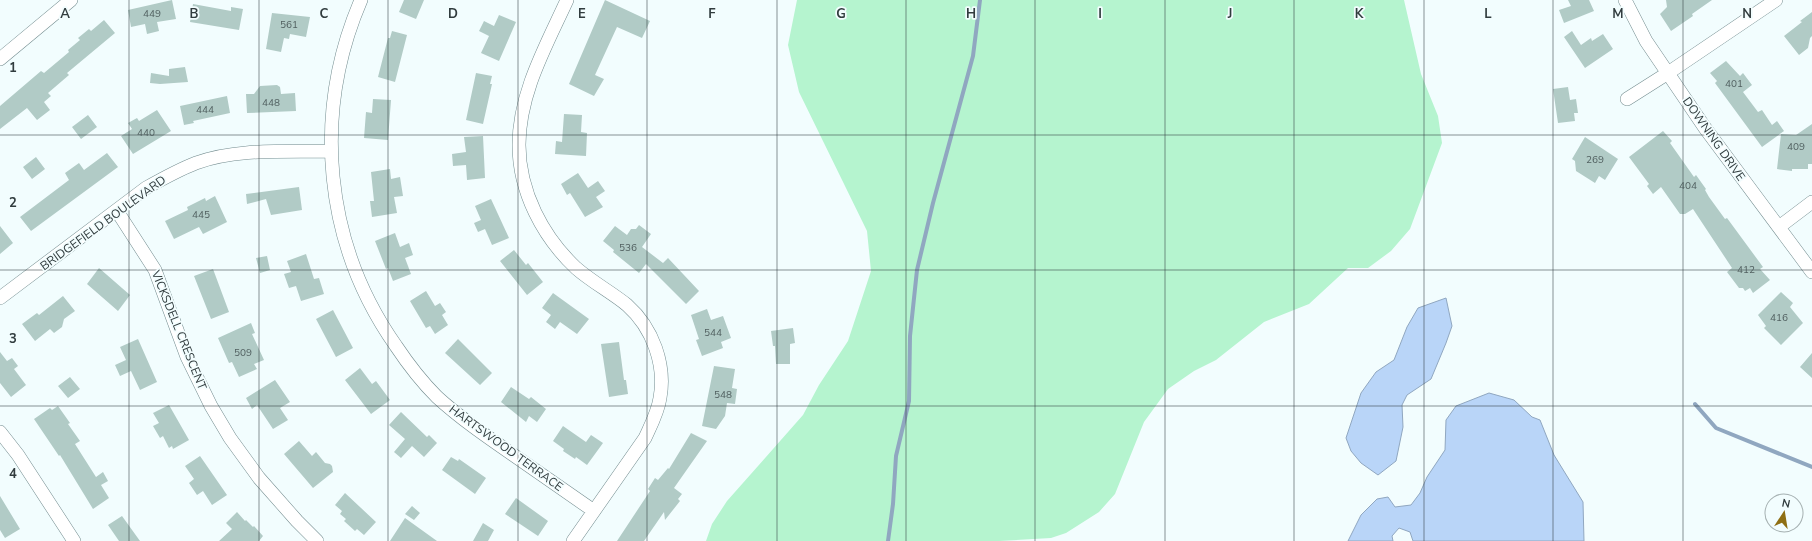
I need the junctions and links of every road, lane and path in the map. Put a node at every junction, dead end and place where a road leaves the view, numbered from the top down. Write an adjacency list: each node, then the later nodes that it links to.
1 (71, 0): 6 (street)
2 (361, 0): 9 (street, HARTSWOOD TERRACE)
3 (567, 0): 16 (street)
4 (1625, 0): 7 (street, DOWNING DRIVE)
5 (1776, 0): 7 (street)
6 (0, 59)
7 (1668, 73): 8 (street); 12 (street, DOWNING DRIVE)
8 (1627, 99)
9 (330, 151): 11 (street, BRIDGEFIELD BOULEVARD); 16 (street, HARTSWOOD TERRACE)
10 (1812, 202): 12 (street)
11 (117, 210): 14 (street, BRIDGEFIELD BOULEVARD); 18 (street, VICKSDELL CRESCENT)
12 (1779, 227): 13 (street, DOWNING DRIVE)
13 (1812, 272)
14 (0, 298)
15 (0, 432): 17 (street)
16 (594, 511): 19 (street)
17 (74, 541)
18 (317, 541)
19 (573, 541)

